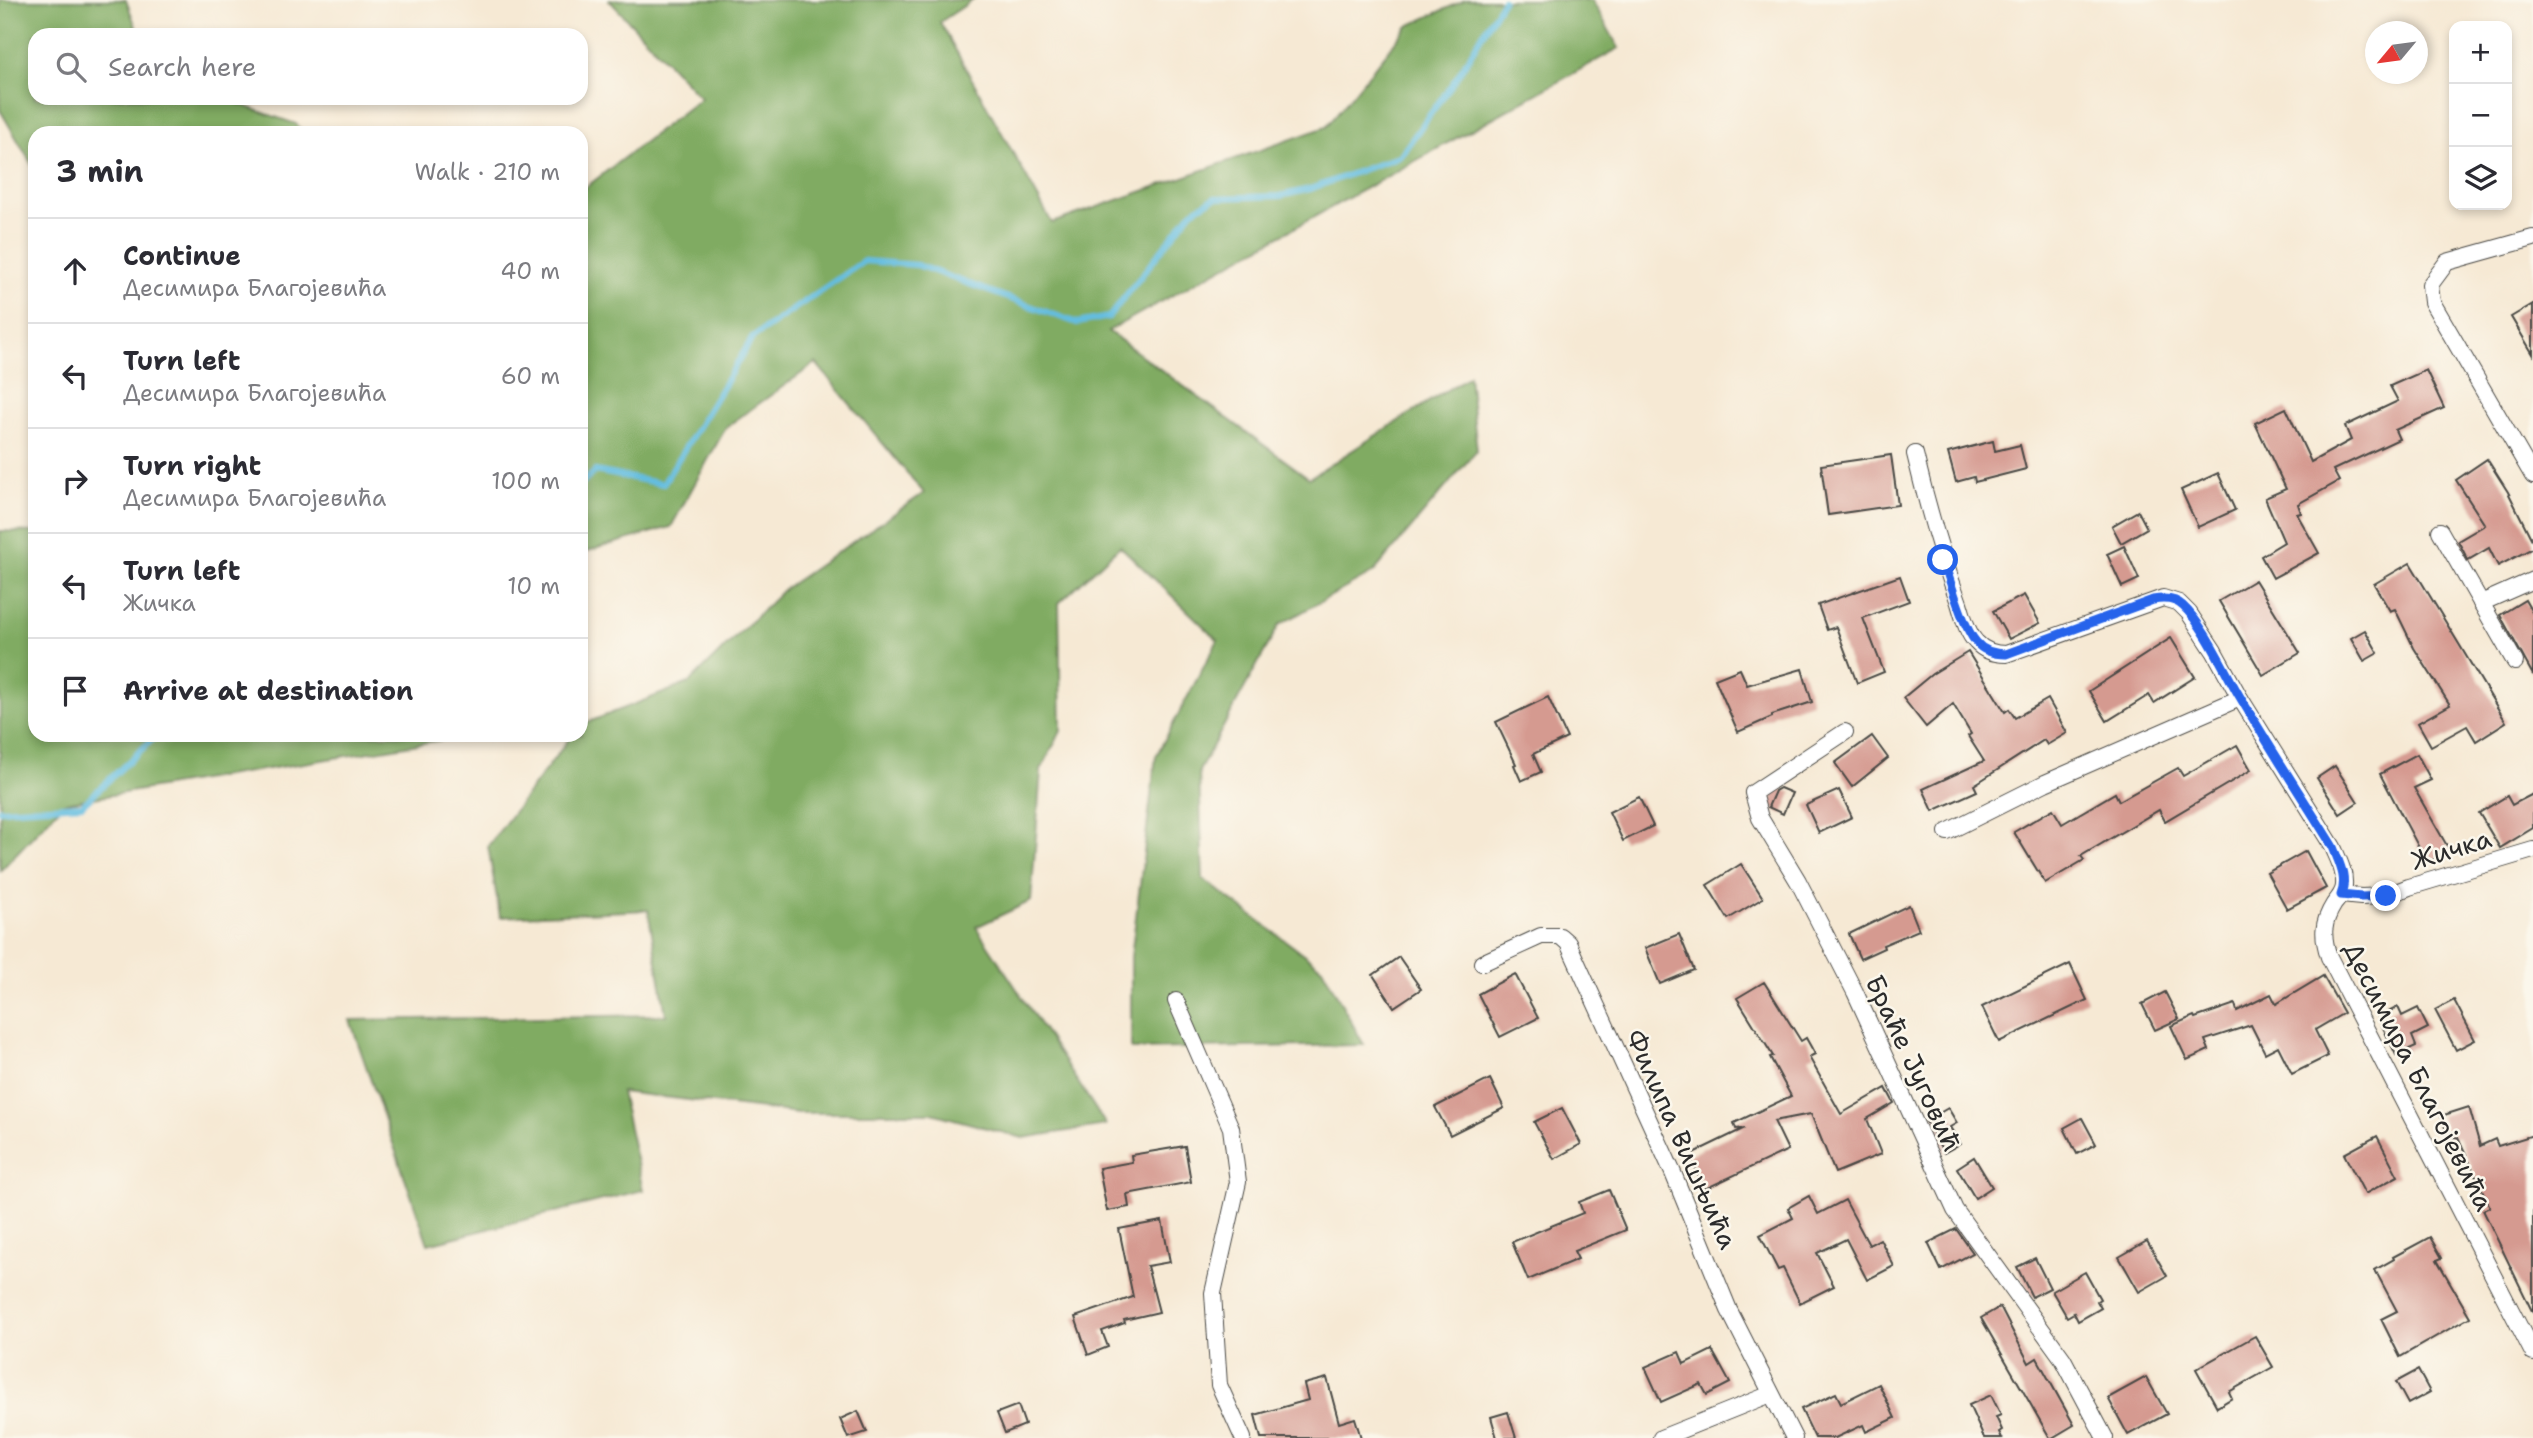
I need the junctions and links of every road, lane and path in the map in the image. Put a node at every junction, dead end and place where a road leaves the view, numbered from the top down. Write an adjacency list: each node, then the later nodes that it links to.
1 (2533, 238): 3 (street)
2 (1915, 454): 8 (street)
3 (2533, 476)
4 (2440, 531): 6 (street)
5 (2533, 580): 6 (street)
6 (2481, 603): 7 (street)
7 (2515, 662)
8 (2240, 698): 10 (street); 12 (street)
9 (1845, 732): 20 (street, Браће Југовић)
10 (1947, 832)
11 (2533, 850): 12 (street, Жичка)
12 (2341, 895): 15 (street, Десимира Благојевића)
13 (1482, 964): 16 (street, Филипа Вишњића)
14 (1175, 1001): 17 (street)
15 (2533, 1353)
16 (1771, 1394): 18 (street); 19 (street, Филипа Вишњића)
17 (1243, 1438)
18 (1661, 1438)
19 (1794, 1438)
20 (2105, 1438)

